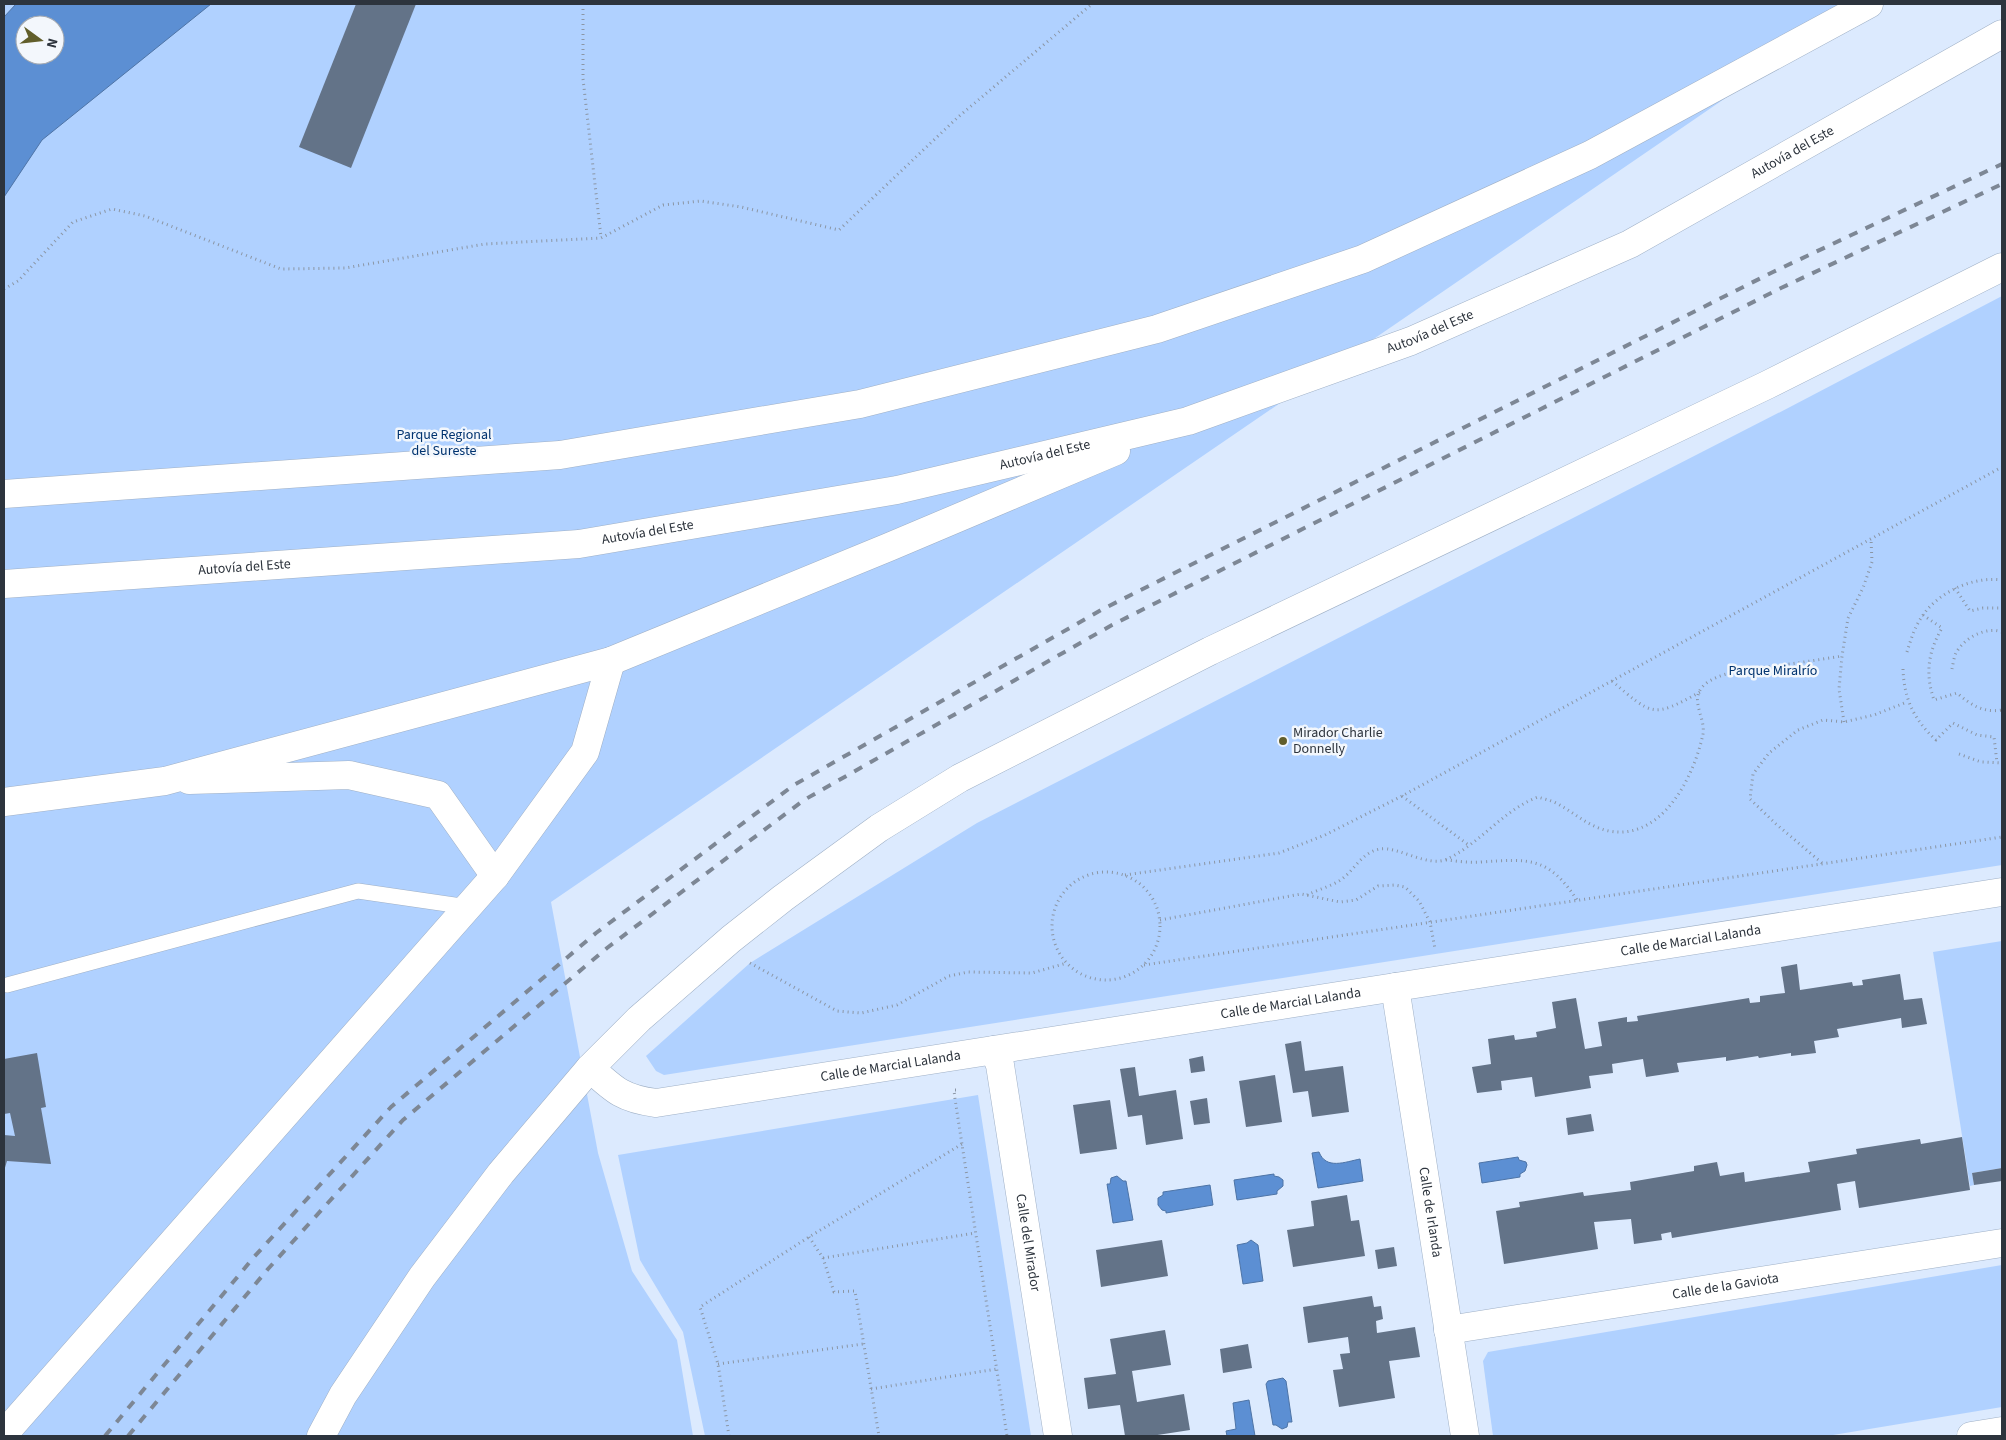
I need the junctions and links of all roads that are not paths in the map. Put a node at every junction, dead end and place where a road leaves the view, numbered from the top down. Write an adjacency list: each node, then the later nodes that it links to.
1 (1870, 4): 5 (main road)
2 (2002, 34): 4 (main road, Autovía del Este)
3 (2002, 267): 16 (main road)
4 (1188, 421): 6 (main road, Autovía del Este); 7 (main road)
5 (4, 494)
6 (4, 584)
7 (611, 661): 8 (main road); 10 (main road)
8 (165, 781): 9 (main road); 10 (main road)
9 (4, 802)
10 (495, 876): 12 (main road)
11 (2002, 892): 14 (main road, Calle de Marcial Lalanda)
12 (468, 907): 13 (lane); 20 (main road)
13 (8, 985)
14 (1395, 987): 15 (main road, Calle de Marcial Lalanda); 18 (main road, Calle de Irlanda)
15 (994, 1050): 16 (main road, Calle de Marcial Lalanda); 22 (main road, Calle del Mirador)
16 (590, 1068): 21 (main road)
17 (2002, 1243): 18 (main road, Calle de la Gaviota)
18 (1448, 1330): 23 (main road, Calle de Irlanda)
19 (2002, 1431): 24 (main road)
20 (4, 1434)
21 (321, 1436)
22 (1058, 1436)
23 (1465, 1436)
24 (1971, 1436)

